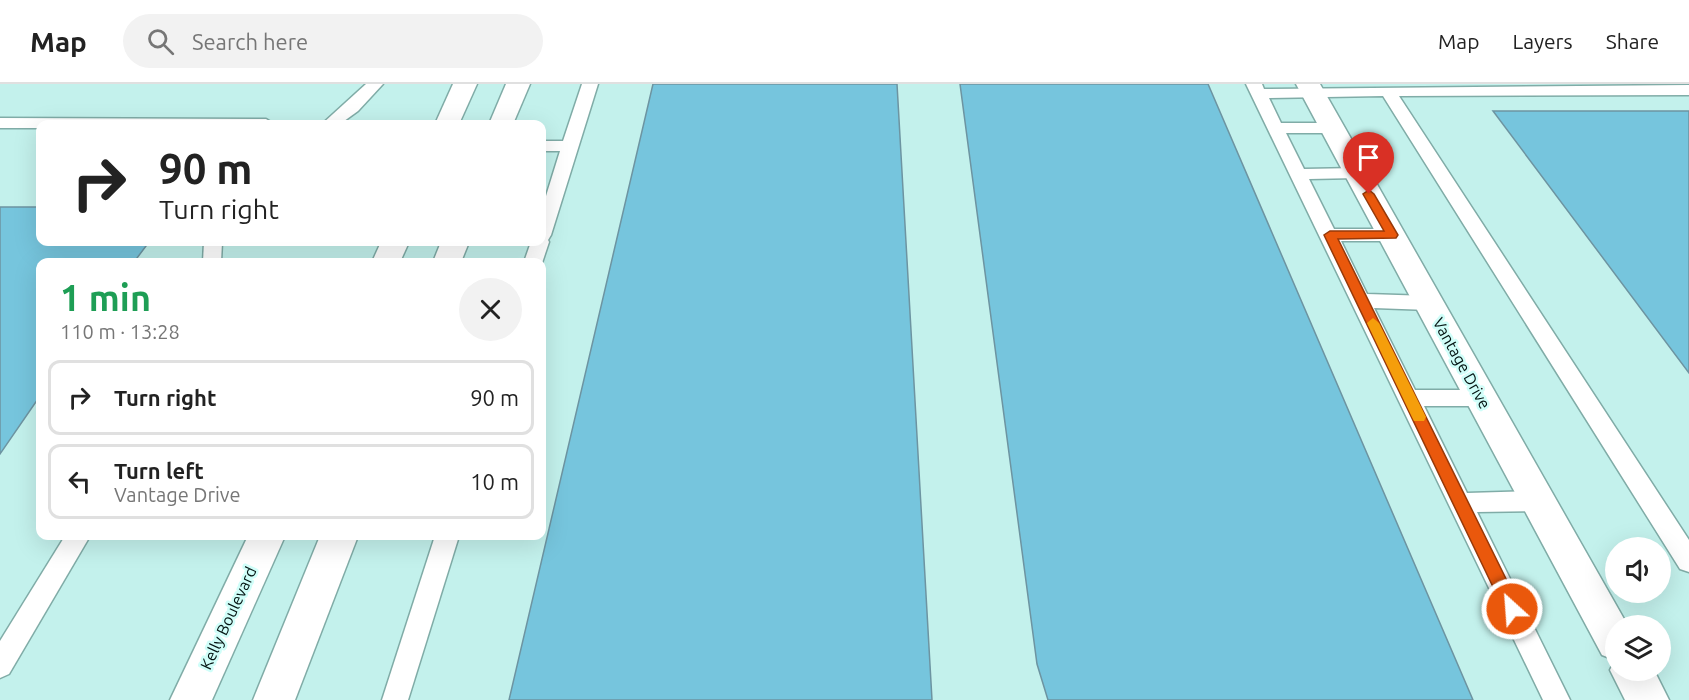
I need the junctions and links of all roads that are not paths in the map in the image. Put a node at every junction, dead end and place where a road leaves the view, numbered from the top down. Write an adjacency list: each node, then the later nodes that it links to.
1 (375, 84): 9 (lane)
2 (465, 84): 10 (street)
3 (518, 84): 11 (street)
4 (590, 84): 17 (lane)
5 (1257, 89): 6 (lane); 14 (lane)
6 (1311, 89): 8 (lane); 15 (street, Vantage Drive)
7 (1689, 90): 8 (lane)
8 (1388, 91): 33 (lane)
9 (336, 120)
10 (449, 120)
11 (503, 120)
12 (0, 123): 13 (lane)
13 (36, 123)
14 (1276, 128): 15 (lane); 19 (lane)
15 (1333, 128): 18 (street, Vantage Drive)
16 (546, 146): 17 (lane)
17 (570, 146): 20 (lane)
18 (1357, 173): 19 (lane); 22 (street, Vantage Drive)
19 (1300, 174): 21 (lane)
20 (546, 222)
21 (1330, 235): 22 (lane); 23 (lane)
22 (1392, 235): 24 (street, Vantage Drive)
23 (1362, 301): 24 (lane); 25 (lane)
24 (1429, 303): 26 (street, Vantage Drive)
25 (1409, 398): 26 (lane); 28 (lane)
26 (1482, 398): 27 (street, Vantage Drive)
27 (1538, 501): 28 (lane); 34 (street, Vantage Drive)
28 (1460, 503): 40 (lane)
29 (76, 540): 35 (lane)
30 (264, 540): 37 (street, Kelly Boulevard)
31 (337, 540): 38 (street)
32 (446, 540): 39 (lane)
33 (1689, 561)
34 (1605, 622)
35 (0, 665)
36 (1637, 681): 41 (street)
37 (190, 700)
38 (274, 700)
39 (395, 700)
40 (1557, 700)
41 (1648, 700)

